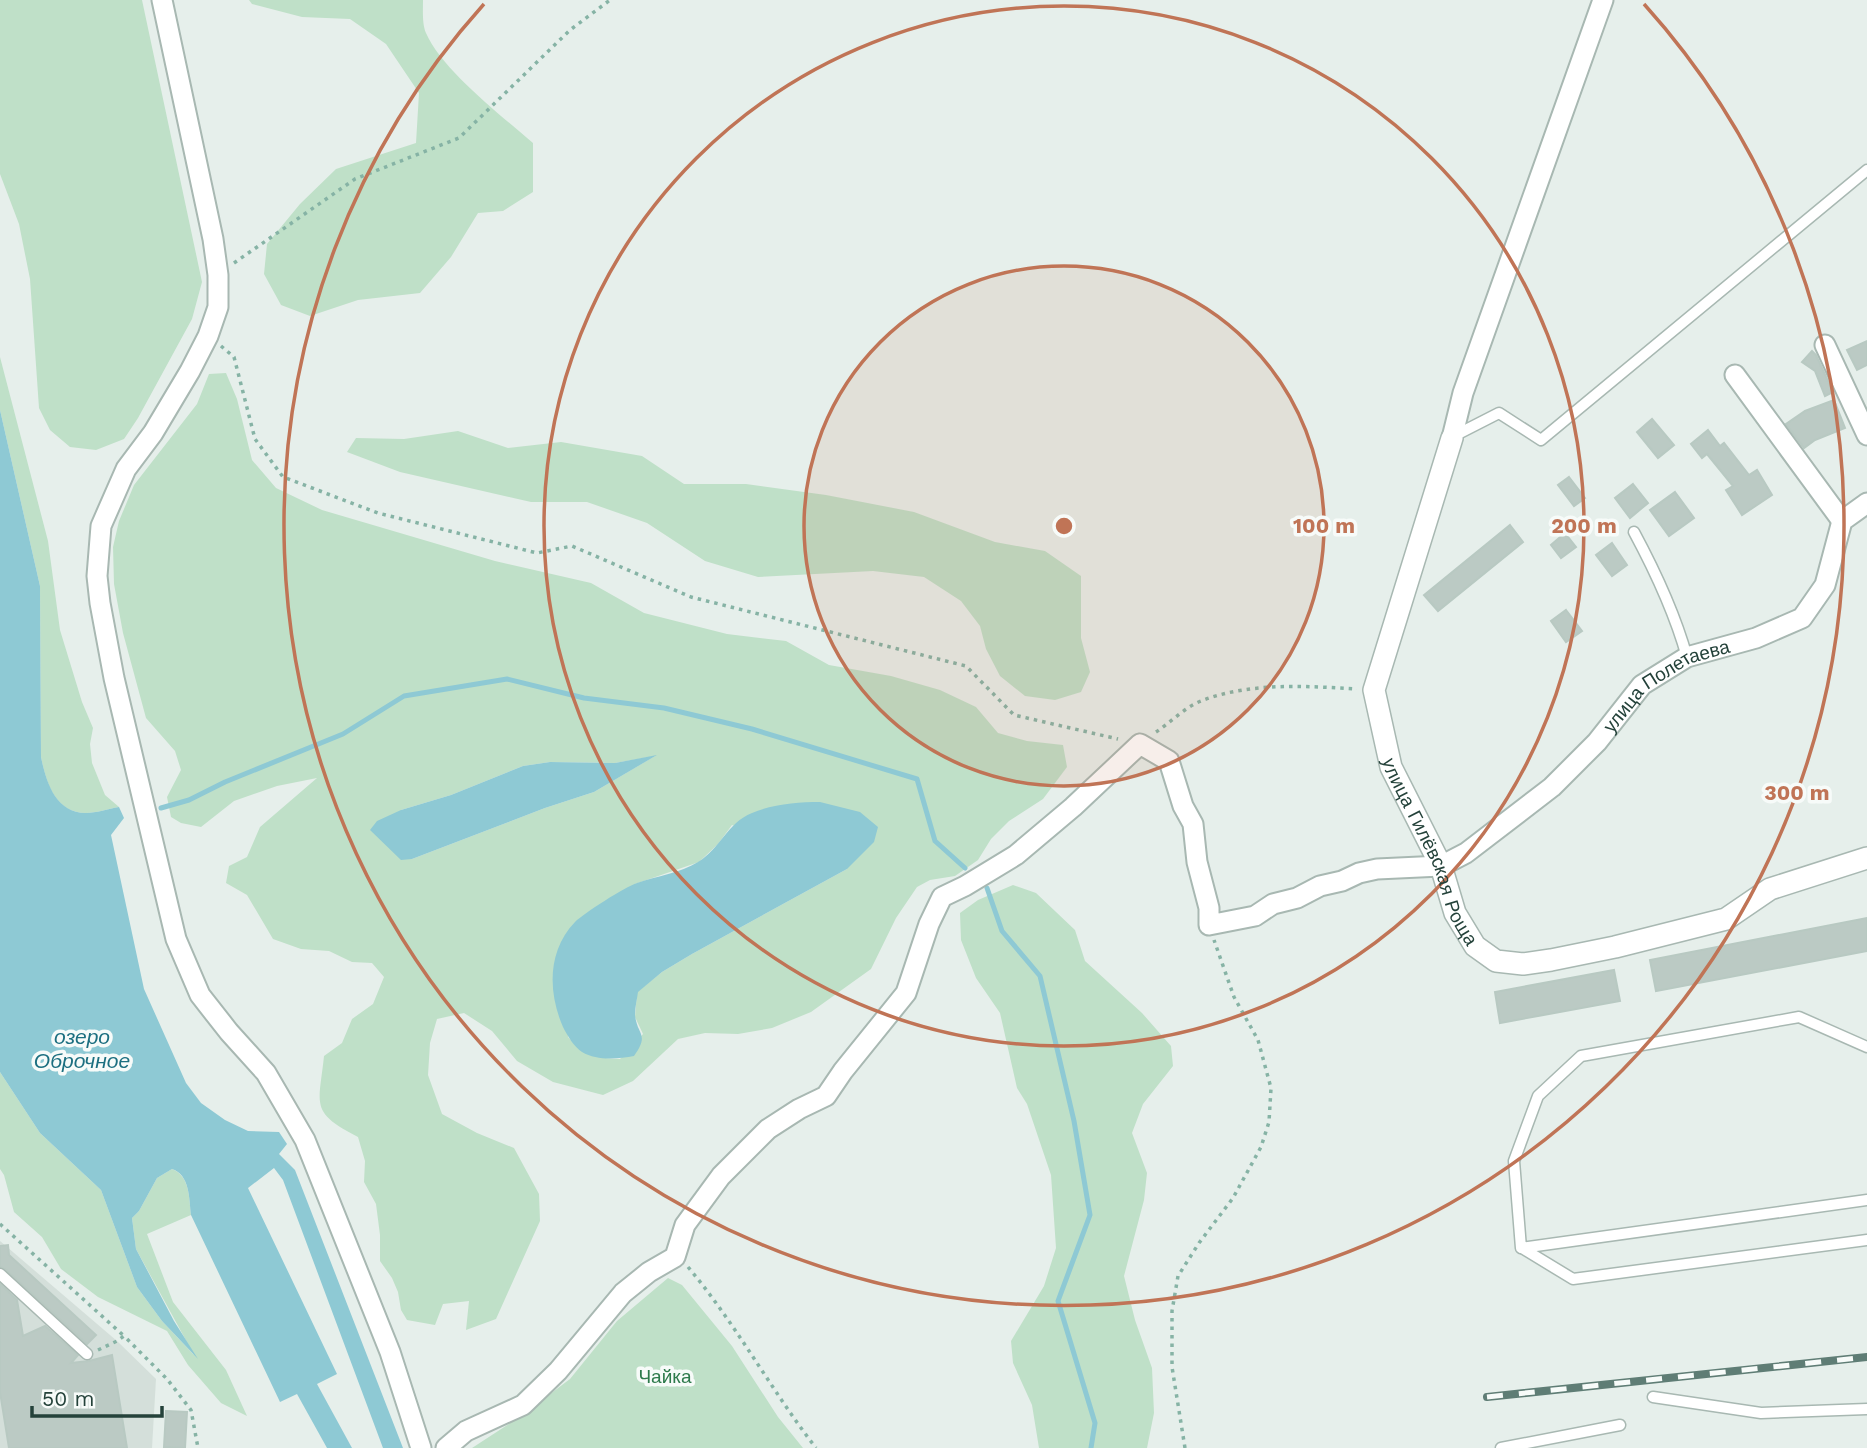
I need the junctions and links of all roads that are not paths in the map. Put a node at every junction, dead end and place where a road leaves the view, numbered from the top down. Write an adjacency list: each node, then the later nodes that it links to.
1 (162, 0): 23 (street)
2 (1603, 0): 7 (street)
3 (1867, 170): 7 (lane)
4 (1825, 345): 6 (street)
5 (1735, 374): 9 (street)
6 (1867, 435)
7 (1452, 438): 13 (street, улица Гилёвская Роща)
8 (1867, 503): 9 (street)
9 (1842, 521): 11 (street, улица Полетаева)
10 (1634, 532): 11 (lane)
11 (1687, 657): 13 (street, улица Полетаева)
12 (1867, 858): 13 (street, улица Гилёвская Роща)
13 (1441, 866): 24 (street)
14 (1867, 1047): 17 (lane)
15 (1867, 1200): 17 (lane)
16 (1867, 1240): 17 (lane)
17 (1521, 1248)
18 (0, 1274): 19 (lane)
19 (87, 1354)
20 (1653, 1397): 21 (lane)
21 (1867, 1409)
22 (1620, 1425): 25 (lane)
23 (421, 1448)
24 (446, 1448)
25 (1501, 1448)

